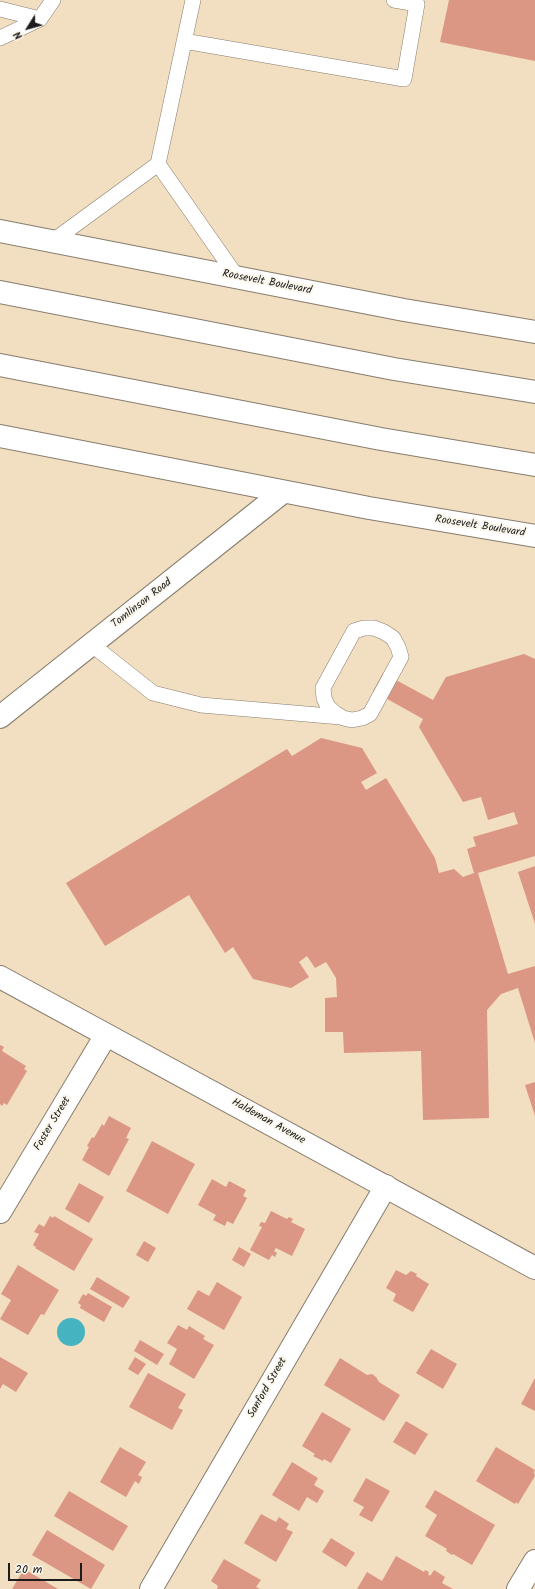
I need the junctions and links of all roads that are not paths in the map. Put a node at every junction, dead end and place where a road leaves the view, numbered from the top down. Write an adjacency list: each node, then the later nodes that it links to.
1 (53, 0): 5 (lane)
2 (193, 0): 7 (lane)
3 (394, 0): 7 (lane)
4 (0, 9): 5 (lane)
5 (40, 19): 6 (lane)
6 (0, 38)
7 (184, 41): 8 (lane)
8 (158, 164): 10 (lane); 11 (lane)
9 (0, 231): 10 (main road, Roosevelt Boulevard)
10 (53, 241): 11 (main road, Roosevelt Boulevard)
11 (237, 277): 13 (main road, Roosevelt Boulevard)
12 (0, 292): 15 (main road)
13 (535, 332)
14 (0, 364): 17 (main road)
15 (535, 392)
16 (0, 436): 18 (main road, Roosevelt Boulevard)
17 (535, 465)
18 (283, 492): 19 (main road, Roosevelt Boulevard); 20 (main road, Tomlinson Road)
19 (535, 536)
20 (91, 644): 21 (main road, Tomlinson Road); 22 (lane)
21 (0, 717)
22 (341, 717): 22 (lane)
23 (0, 977): 24 (main road, Haldeman Avenue)
24 (106, 1035): 25 (main road, Haldeman Avenue); 26 (main road, Foster Street)
25 (386, 1186): 27 (main road, Haldeman Avenue); 29 (main road, Sanford Street)
26 (0, 1212)
27 (535, 1268)
28 (535, 1561): 30 (main road)
29 (151, 1589)
30 (518, 1589)

